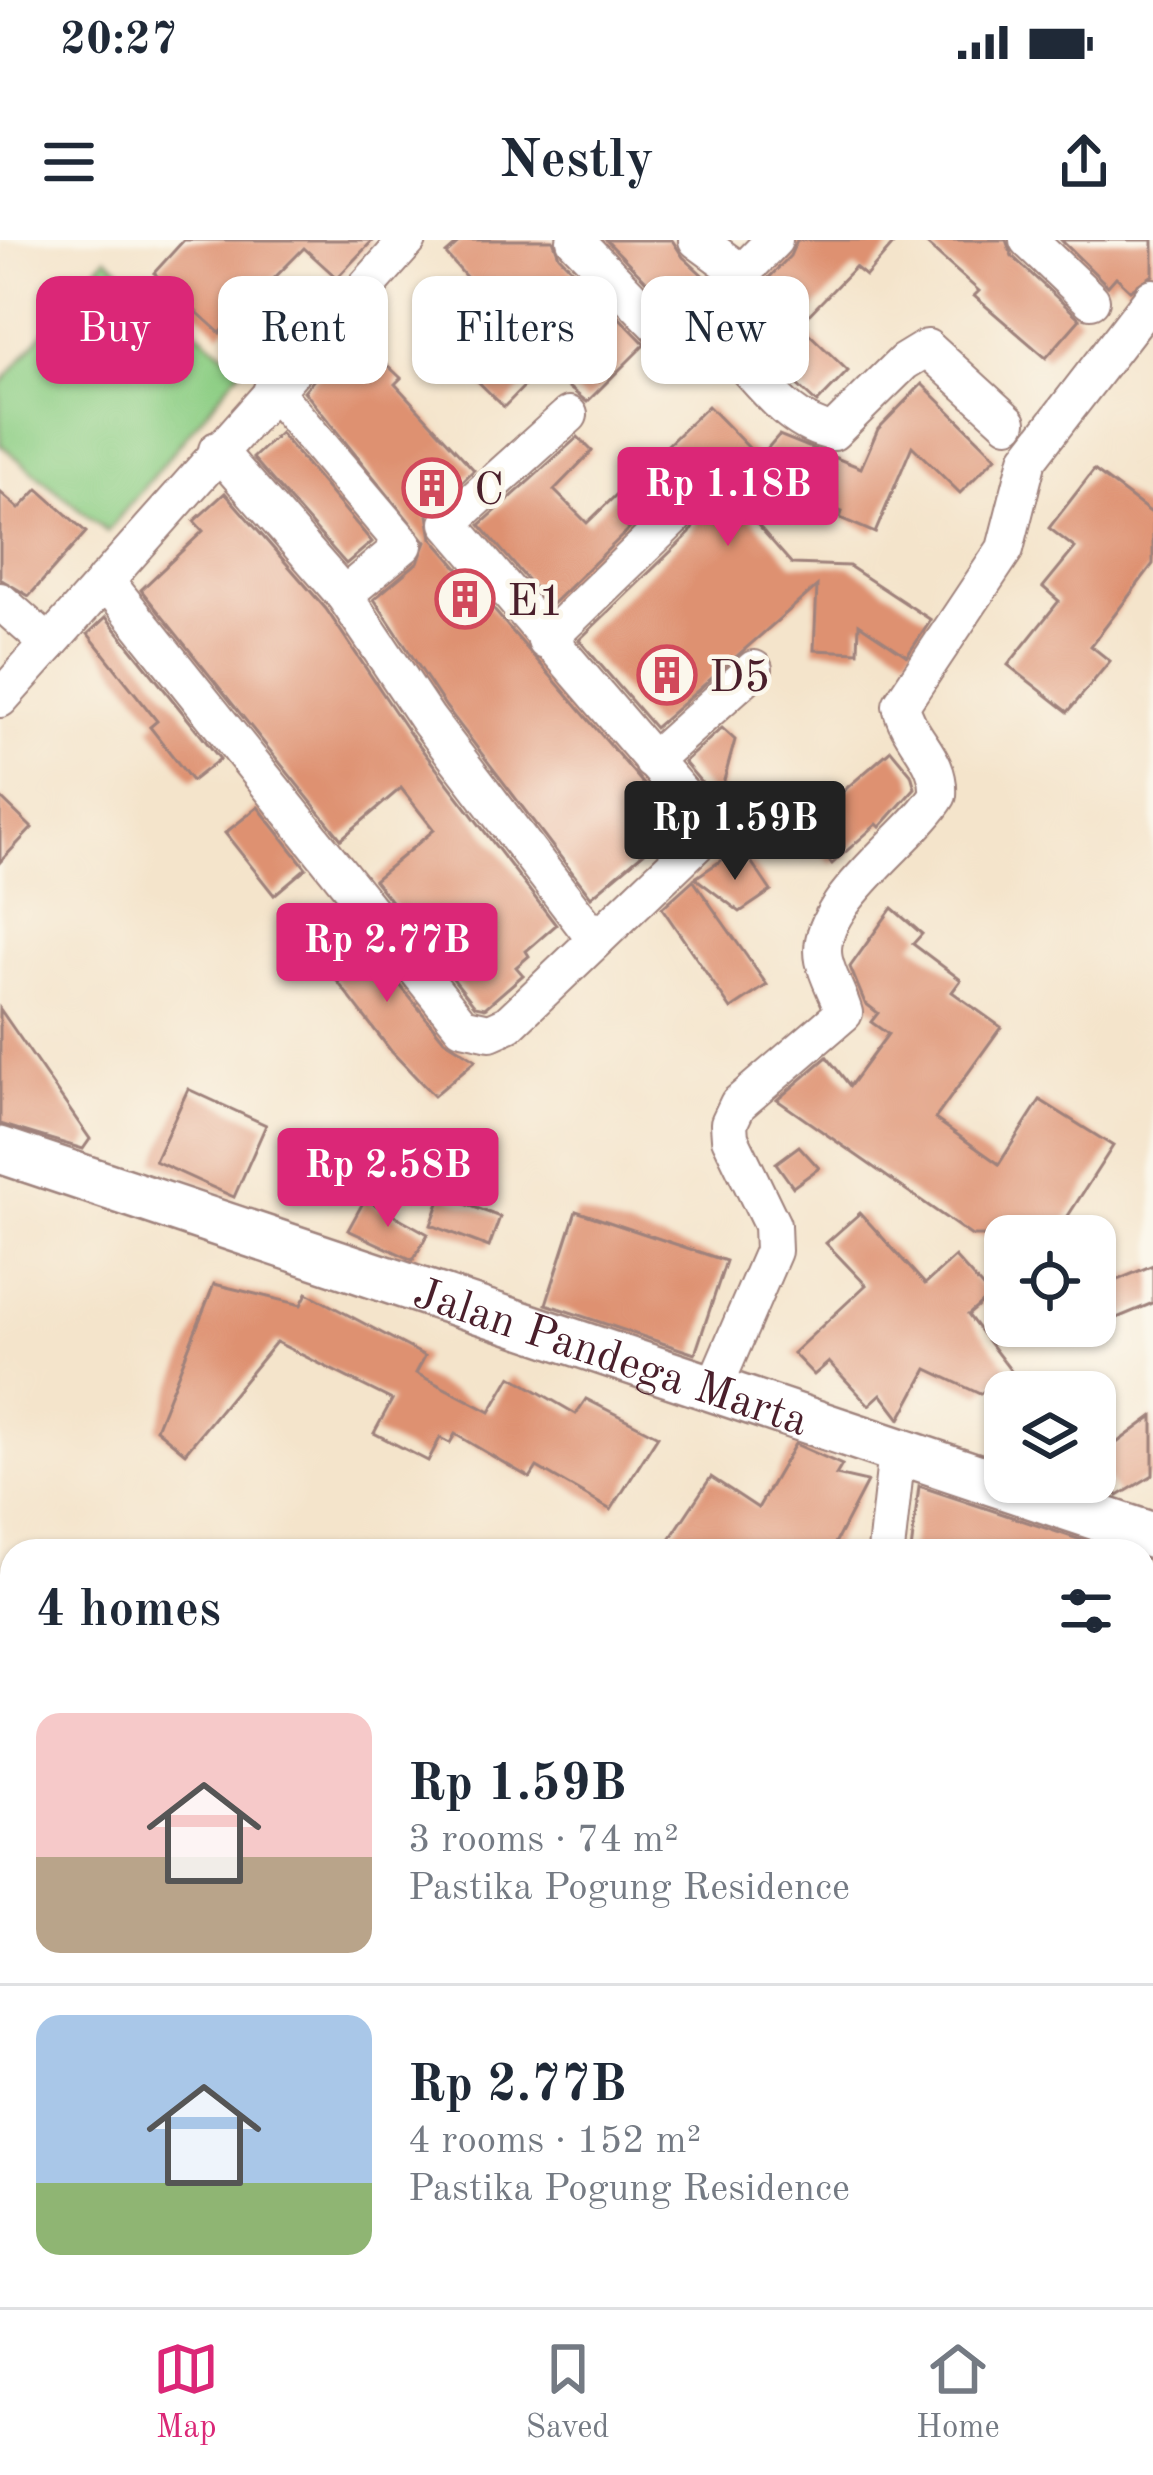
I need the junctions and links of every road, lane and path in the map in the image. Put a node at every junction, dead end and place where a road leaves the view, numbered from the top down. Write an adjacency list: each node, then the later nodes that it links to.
1 (408, 240): 8 (street)
2 (575, 240): 10 (street)
3 (697, 240): 4 (street)
4 (774, 240)
5 (1028, 240): 7 (street)
6 (1153, 297): 23 (street)
7 (1091, 300)
8 (272, 389): 11 (street); 14 (street)
9 (569, 415): 16 (street)
10 (1008, 422)
11 (217, 450): 13 (street); 14 (street)
12 (674, 517): 16 (street)
13 (105, 580): 17 (street); 21 (street)
14 (344, 596): 21 (street)
15 (0, 601): 17 (street)
16 (546, 641): 20 (street)
17 (49, 644): 19 (street)
18 (754, 669): 20 (street)
19 (0, 700)
20 (652, 761): 21 (street)
21 (595, 939)
22 (0, 1150): 23 (street, Jalan Pandega Marta)
23 (713, 1390): 24 (street, Jalan Pandega Marta)
24 (897, 1450): 25 (street, Jalan Pandega Marta); 26 (street)
25 (1153, 1536)
26 (887, 1539)

